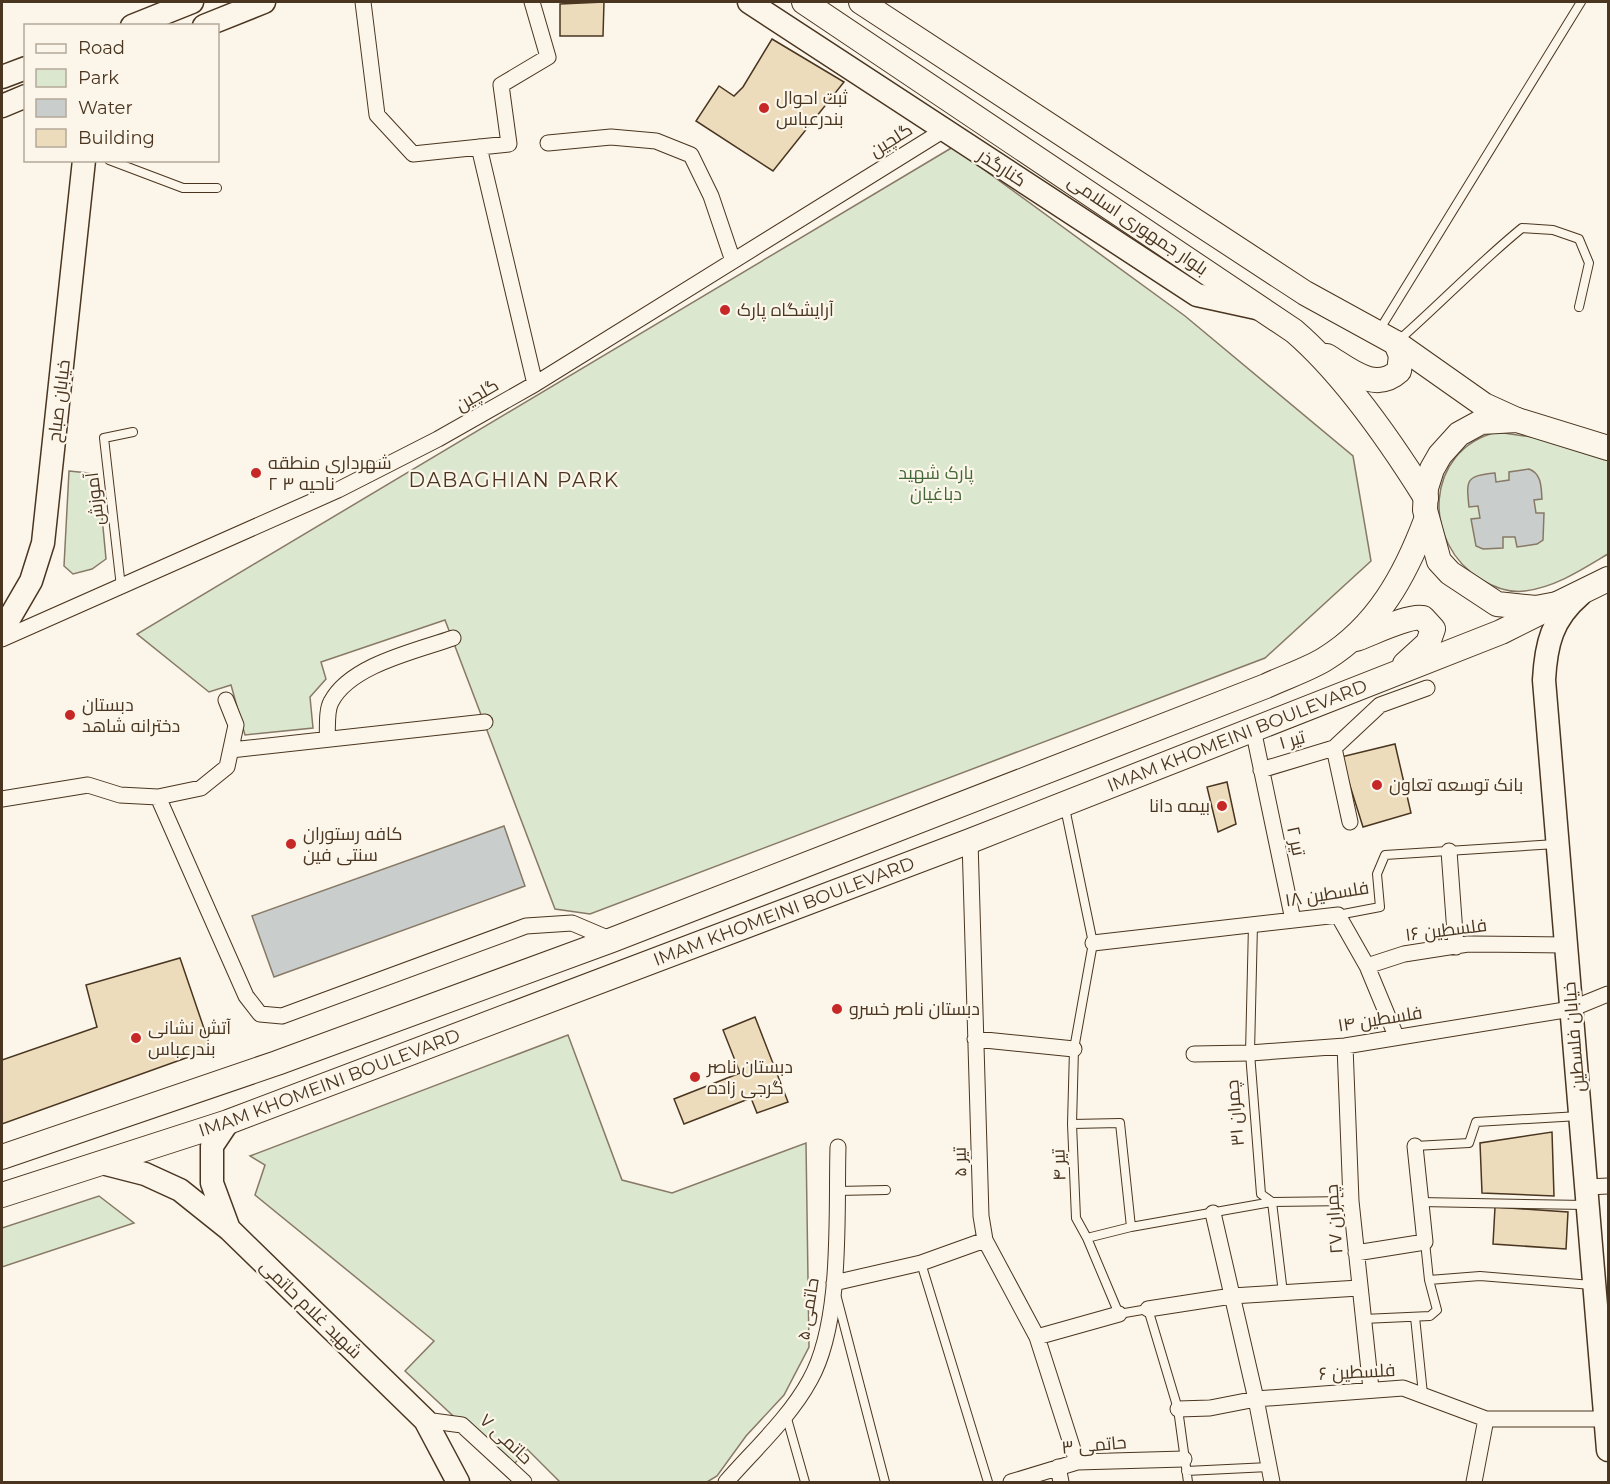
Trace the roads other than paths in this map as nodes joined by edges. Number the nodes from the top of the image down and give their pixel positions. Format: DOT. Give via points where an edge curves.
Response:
graph roads {
  1 [pos="264,2"];
  2 [pos="363,2"];
  3 [pos="532,2"];
  4 [pos="749,2"];
  5 [pos="804,2"];
  6 [pos="861,2"];
  7 [pos="1581,2"];
  8 [pos="182,3"];
  9 [pos="136,24"];
  10 [pos="209,24"];
  11 [pos="24,69"];
  12 [pos="2,77"];
  13 [pos="24,97"];
  14 [pos="2,106"];
  15 [pos="944,130"];
  16 [pos="548,143"];
  17 [pos="479,147"];
  18 [pos="84,162"];
  19 [pos="114,162"];
  20 [pos="217,188"];
  21 [pos="733,261"];
  22 [pos="1579,307"];
  23 [pos="1266,310"];
  24 [pos="1387,338"];
  25 [pos="1315,349"];
  26 [pos="535,384"];
  27 [pos="1517,420"];
  28 [pos="133,432"];
  29 [pos="1605,446"];
  30 [pos="1426,509"];
  31 [pos="1608,579"];
  32 [pos="121,587"];
  33 [pos="1555,615"];
  34 [pos="2,631"];
  35 [pos="453,638"];
  36 [pos="2,639"];
  37 [pos="1350,641"];
  38 [pos="1397,672"];
  39 [pos="1428,688"];
  40 [pos="226,700"];
  41 [pos="485,722"];
  42 [pos="1253,729"];
  43 [pos="327,739"];
  44 [pos="1334,748"];
  45 [pos="231,750"];
  46 [pos="1261,770"];
  47 [pos="158,797"];
  48 [pos="2,799"];
  49 [pos="1064,804"];
  50 [pos="1350,822"];
  51 [pos="969,841"];
  52 [pos="1558,844"];
  53 [pos="1449,851"];
  54 [pos="1338,915"];
  55 [pos="1293,920"];
  56 [pos="1253,924"];
  57 [pos="612,940"];
  58 [pos="1093,943"];
  59 [pos="1566,945"];
  60 [pos="1456,947"];
  61 [pos="1367,966"];
  62 [pos="1608,994"];
  63 [pos="1571,1009"];
  64 [pos="1396,1036"];
  65 [pos="975,1039"];
  66 [pos="1345,1046"];
  67 [pos="1074,1049"];
  68 [pos="1250,1053"];
  69 [pos="1194,1054"];
  70 [pos="1581,1116"];
  71 [pos="228,1122"];
  72 [pos="1072,1124"];
  73 [pos="838,1146"];
  74 [pos="1415,1146"];
  75 [pos="2,1157"];
  76 [pos="102,1163"];
  77 [pos="886,1190"];
  78 [pos="837,1191"];
  79 [pos="1594,1192"];
  80 [pos="2,1195"];
  81 [pos="1351,1201"];
  82 [pos="1272,1202"];
  83 [pos="1420,1202"];
  84 [pos="1213,1213"];
  85 [pos="1131,1227"];
  86 [pos="230,1230"];
  87 [pos="1088,1238"];
  88 [pos="986,1240"];
  89 [pos="1425,1242"];
  90 [pos="1356,1253"];
  91 [pos="921,1263"];
  92 [pos="1429,1280"];
  93 [pos="834,1283"];
  94 [pos="1595,1286"];
  95 [pos="1359,1288"];
  96 [pos="1283,1293"];
  97 [pos="1232,1296"];
  98 [pos="1148,1309"];
  99 [pos="1119,1314"];
  100 [pos="1415,1317"];
  101 [pos="1363,1319"];
  102 [pos="1037,1337"];
  103 [pos="1371,1389"];
  104 [pos="1423,1394"];
  105 [pos="1606,1394"];
  106 [pos="1256,1399"];
  107 [pos="1178,1410"];
  108 [pos="785,1413"];
  109 [pos="1486,1419"];
  110 [pos="1606,1419"];
  111 [pos="425,1420"];
  112 [pos="1608,1450"];
  113 [pos="1077,1462"];
  114 [pos="1185,1465"];
  115 [pos="1058,1467"];
  116 [pos="1269,1467"];
  117 [pos="458,1482"];
  118 [pos="524,1482"];
  119 [pos="726,1482"];
  120 [pos="806,1482"];
  121 [pos="885,1482"];
  122 [pos="988,1482"];
  123 [pos="1011,1482"];
  124 [pos="1060,1482"];
  125 [pos="1188,1482"];
  126 [pos="1272,1482"];
  127 [pos="1474,1482"];
  1 -- 10 [label="street"];
  2 -- 17 [label="street" via="377,115 413,154"];
  3 -- 17 [label="street" via="548,57 501,85 509,144"];
  4 -- 15 [label="street, کنارگذر"];
  5 -- 23 [label="main road, بلوار جمهوری اسلامی"];
  6 -- 24 [label="main road, بلوار جمهوری اسلامی" via="1305,292"];
  7 -- 24 [label="lane"];
  8 -- 9 [label="street"];
  11 -- 12 [label="street"];
  13 -- 14 [label="street"];
  15 -- 21 [label="street, گلچین"];
  15 -- 23 [label="street, کنارگذر" via="1197,295"];
  16 -- 21 [label="street" via="611,137 656,141 691,155 711,196"];
  17 -- 26 [label="street"];
  18 -- 34 [label="street, خیابان صباح" via="43,543 31,581"];
  19 -- 20 [label="lane" via="183,188"];
  21 -- 26 [label="street, گلچین"];
  22 -- 24 [label="lane" via="1589,263 1579,239 1553,230 1522,228 1484,259 1451,294"];
  23 -- 25 [label="main road, بلوار جمهوری اسلامی"];
  24 -- 25 [label="main road" via="1401,356 1399,370 1391,378 1376,382"];
  24 -- 27 [label="main road, بلوار جمهوری اسلامی" via="1484,405"];
  25 -- 30 [label="main road, بلوار جمهوری اسلامی" via="1400,455"];
  26 -- 32 [label="street, گلچین" via="338,490"];
  27 -- 29 [label="main road"];
  27 -- 30 [label="main road, IMAM KHOMEINI BOULEVARD" via="1481,422 1459,434 1432,469"];
  28 -- 32 [label="lane, آموزش" via="104,438"];
  30 -- 33 [label="main road, بلوار جمهوری اسلامی" via="1439,561 1450,573 1497,604 1536,608"];
  30 -- 37 [label="main road, IMAM KHOMEINI BOULEVARD" via="1416,547 1390,597"];
  31 -- 33 [label="main road, IMAM KHOMEINI BOULEVARD" via="1584,591"];
  32 -- 36 [label="street, گلچین"];
  33 -- 38 [label="main road, IMAM KHOMEINI BOULEVARD"];
  33 -- 52 [label="street, خیابان فلسطین" via="1544,680"];
  35 -- 43 [label="street" via="388,660 351,678 330,703"];
  37 -- 38 [label="main road" via="1388,629 1407,618 1423,618 1433,629 1431,639"];
  37 -- 57 [label="main road, IMAM KHOMEINI BOULEVARD" via="1324,660 1266,686"];
  38 -- 42 [label="main road, IMAM KHOMEINI BOULEVARD"];
  39 -- 44 [label="street, تیر ۱" via="1380,705"];
  40 -- 45 [label="street" via="236,724"];
  41 -- 43 [label="street"];
  42 -- 46 [label="street, تیر ۲"];
  42 -- 49 [label="main road, IMAM KHOMEINI BOULEVARD"];
  43 -- 45 [label="street"];
  44 -- 46 [label="street, تیر ۱"];
  44 -- 50 [label="street, تیر ۱"];
  45 -- 47 [label="street" via="227,767 201,788"];
  46 -- 55 [label="street, تیر ۲"];
  47 -- 48 [label="street" via="120,795 88,785"];
  47 -- 57 [label="street" via="246,996 260,1014 282,1016 526,926 572,923"];
  49 -- 51 [label="main road, IMAM KHOMEINI BOULEVARD"];
  49 -- 58 [label="lane, تیر ۴"];
  51 -- 65 [label="street, تیر ۵"];
  51 -- 71 [label="main road, IMAM KHOMEINI BOULEVARD"];
  52 -- 53 [label="lane, فلسطین ۱۸"];
  52 -- 59 [label="street, خیابان فلسطین"];
  53 -- 54 [label="lane, فلسطین ۱۸" via="1385,855 1377,874 1380,908"];
  53 -- 60 [label="street"];
  54 -- 55 [label="street, فلسطین ۱۸"];
  54 -- 61 [label="street"];
  55 -- 56 [label="street, فلسطین ۱۸"];
  56 -- 58 [label="street, فلسطین ۱۸"];
  56 -- 68 [label="lane, چمران ۳۱"];
  57 -- 75 [label="main road, IMAM KHOMEINI BOULEVARD" via="277,1063"];
  58 -- 67 [label="lane, تیر ۴"];
  59 -- 60 [label="street, فلسطین ۱۶"];
  59 -- 63 [label="street, خیابان فلسطین"];
  60 -- 61 [label="street, فلسطین ۱۶" via="1404,954"];
  61 -- 64 [label="street"];
  62 -- 63 [label="street, فلسطین ۱۴"];
  63 -- 64 [label="street, فلسطین ۱۴"];
  63 -- 70 [label="street, خیابان فلسطین"];
  64 -- 66 [label="street, فلسطین ۱۴"];
  65 -- 67 [label="street"];
  65 -- 88 [label="street, تیر ۵" via="981,1216"];
  66 -- 68 [label="street, فلسطین ۱۴"];
  66 -- 81 [label="street, چمران ۲۷"];
  67 -- 72 [label="lane, تیر ۴"];
  68 -- 69 [label="street, فلسطین ۱۴"];
  68 -- 82 [label="lane, چمران ۳۱" via="1261,1194"];
  70 -- 74 [label="lane" via="1476,1122 1469,1143"];
  70 -- 79 [label="street, خیابان فلسطین"];
  71 -- 76 [label="main road, IMAM KHOMEINI BOULEVARD"];
  71 -- 86 [label="street, شهید غلام حاتمی" via="212,1146 212,1182"];
  72 -- 85 [label="lane" via="1120,1123"];
  72 -- 87 [label="lane, تیر ۴" via="1076,1218"];
  73 -- 78 [label="street, حاتمی ۵"];
  74 -- 83 [label="street"];
  76 -- 80 [label="main road, IMAM KHOMEINI BOULEVARD"];
  76 -- 86 [label="street" via="145,1174 180,1190"];
  77 -- 78 [label="lane"];
  78 -- 93 [label="street, حاتمی ۵"];
  79 -- 83 [label="lane"];
  79 -- 94 [label="street, خیابان فلسطین"];
  81 -- 82 [label="lane"];
  81 -- 90 [label="street, چمران ۲۷"];
  82 -- 84 [label="lane"];
  82 -- 96 [label="lane, چمران ۳۱"];
  83 -- 89 [label="street"];
  84 -- 85 [label="lane"];
  84 -- 97 [label="street"];
  85 -- 87 [label="lane"];
  86 -- 111 [label="street, شهید غلام حاتمی"];
  87 -- 99 [label="lane, تیر ۴"];
  88 -- 91 [label="street"];
  88 -- 102 [label="street, تیر ۵"];
  89 -- 90 [label="street"];
  89 -- 92 [label="lane"];
  90 -- 95 [label="street, چمران ۲۷"];
  91 -- 93 [label="street"];
  91 -- 122 [label="lane"];
  92 -- 94 [label="lane" via="1480,1276"];
  92 -- 100 [label="lane" via="1437,1310 1430,1316"];
  93 -- 108 [label="street, حاتمی ۵" via="825,1343 810,1380"];
  93 -- 121 [label="lane"];
  94 -- 105 [label="street, خیابان فلسطین"];
  95 -- 96 [label="street"];
  95 -- 101 [label="street, چمران ۲۷"];
  96 -- 97 [label="street"];
  97 -- 98 [label="street"];
  97 -- 106 [label="street"];
  98 -- 99 [label="lane"];
  98 -- 107 [label="lane"];
  99 -- 102 [label="street"];
  100 -- 101 [label="lane"];
  100 -- 104 [label="lane"];
  101 -- 103 [label="street, چمران ۲۷"];
  102 -- 113 [label="street, تیر ۵"];
  103 -- 104 [label="street, فلسطین ۶" via="1403,1388"];
  103 -- 106 [label="street, فلسطین ۶"];
  104 -- 109 [label="street, فلسطین ۶"];
  105 -- 110 [label="street, خیابان فلسطین"];
  106 -- 107 [label="street, فلسطین ۶"];
  106 -- 116 [label="street"];
  107 -- 114 [label="lane"];
  108 -- 119 [label="street, حاتمی ۵"];
  108 -- 120 [label="lane"];
  109 -- 110 [label="street, فلسطین ۶"];
  109 -- 127 [label="street"];
  110 -- 112 [label="street, خیابان فلسطین"];
  111 -- 117 [label="street, شهید غلام حاتمی"];
  111 -- 118 [label="street, حاتمی ۷" via="462,1425"];
  113 -- 114 [label="street, حاتمی ۳"];
  113 -- 115 [label="street, حاتمی ۳"];
  114 -- 116 [label="lane"];
  114 -- 125 [label="lane"];
  115 -- 123 [label="street, حاتمی ۳"];
  115 -- 124 [label="street"];
  116 -- 126 [label="street"];
}
